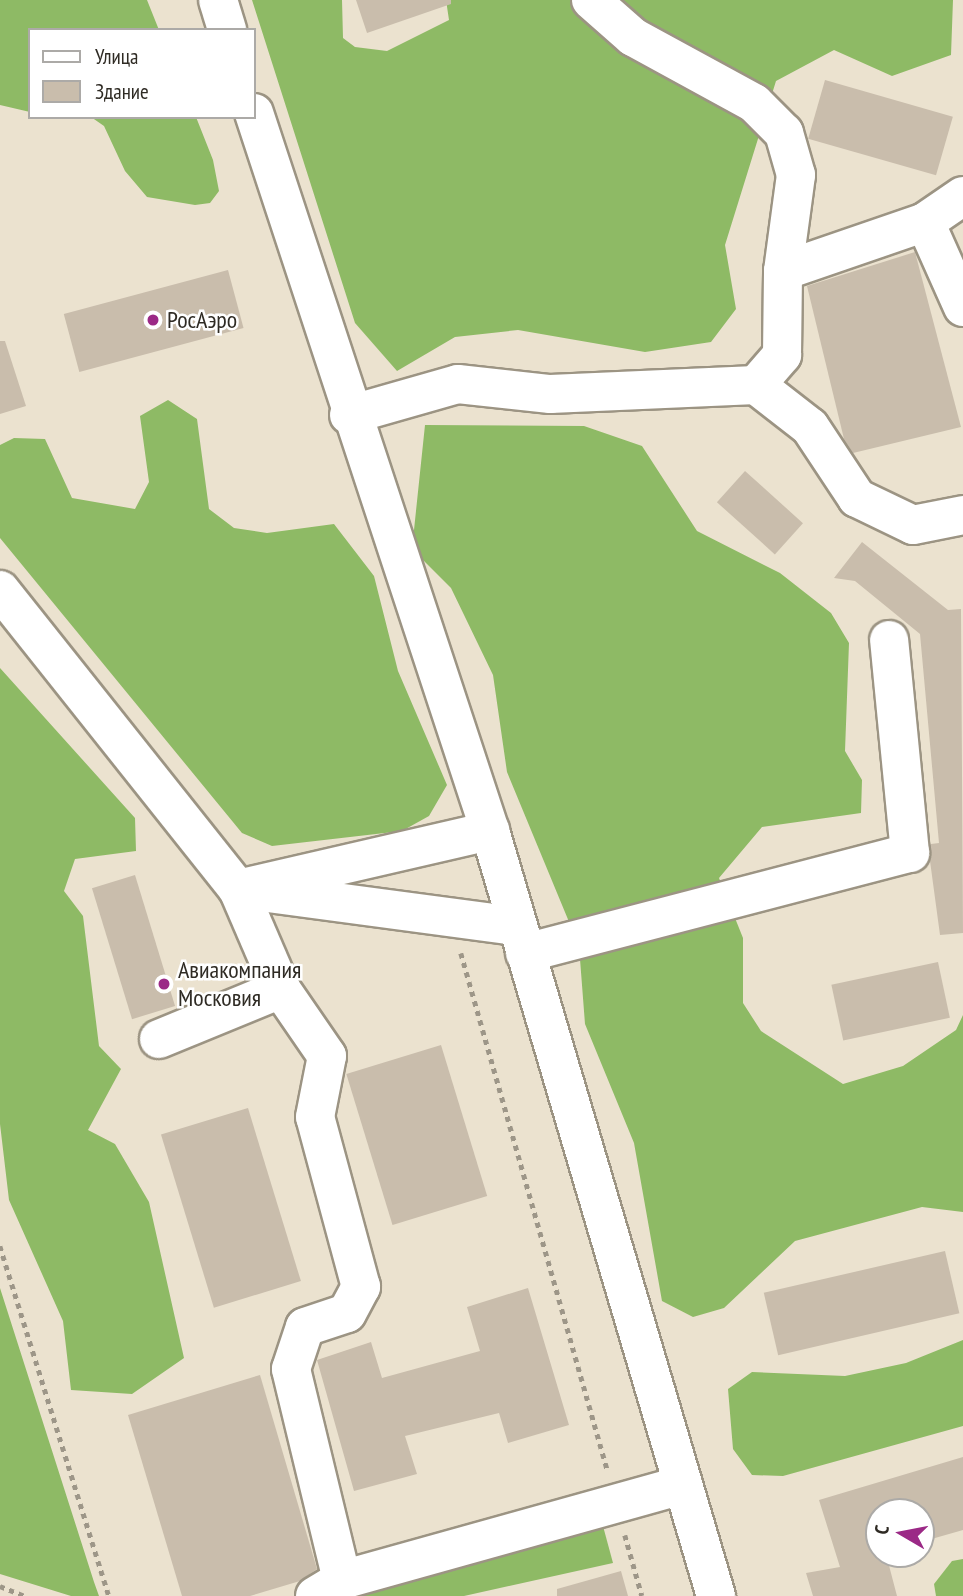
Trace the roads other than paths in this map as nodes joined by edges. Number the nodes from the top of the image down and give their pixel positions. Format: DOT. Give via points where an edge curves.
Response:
graph roads {
  1 [pos="218,0"];
  2 [pos="591,0"];
  3 [pos="226,28"];
  4 [pos="256,119"];
  5 [pos="963,196"];
  6 [pos="925,222"];
  7 [pos="783,271"];
  8 [pos="963,307"];
  9 [pos="756,385"];
  10 [pos="349,415"];
  11 [pos="963,515"];
  12 [pos="0,590"];
  13 [pos="889,640"];
  14 [pos="490,831"];
  15 [pos="238,889"];
  16 [pos="521,940"];
  17 [pos="281,989"];
  18 [pos="159,1039"];
  19 [pos="683,1485"];
  20 [pos="329,1588"];
  21 [pos="716,1596"];
  1 -- 3 [label="lane"];
  2 -- 7 [label="lane" via="633,37 754,103 784,133 796,175"];
  4 -- 10 [label="lane"];
  5 -- 6 [label="lane"];
  6 -- 7 [label="lane"];
  6 -- 8 [label="lane"];
  7 -- 9 [label="lane" via="782,355"];
  9 -- 10 [label="lane" via="550,394 458,384"];
  9 -- 11 [label="lane" via="810,427 858,498 913,525"];
  10 -- 14 [label="lane"];
  12 -- 15 [label="lane"];
  13 -- 16 [label="lane" via="910,853"];
  14 -- 15 [label="lane"];
  14 -- 16 [label="lane"];
  15 -- 16 [label="lane"];
  15 -- 17 [label="lane"];
  16 -- 19 [label="lane"];
  17 -- 18 [label="lane"];
  17 -- 20 [label="lane" via="327,1056 315,1116 361,1287 347,1313 304,1327 290,1369"];
  19 -- 20 [label="lane"];
  19 -- 21 [label="lane"];
}
